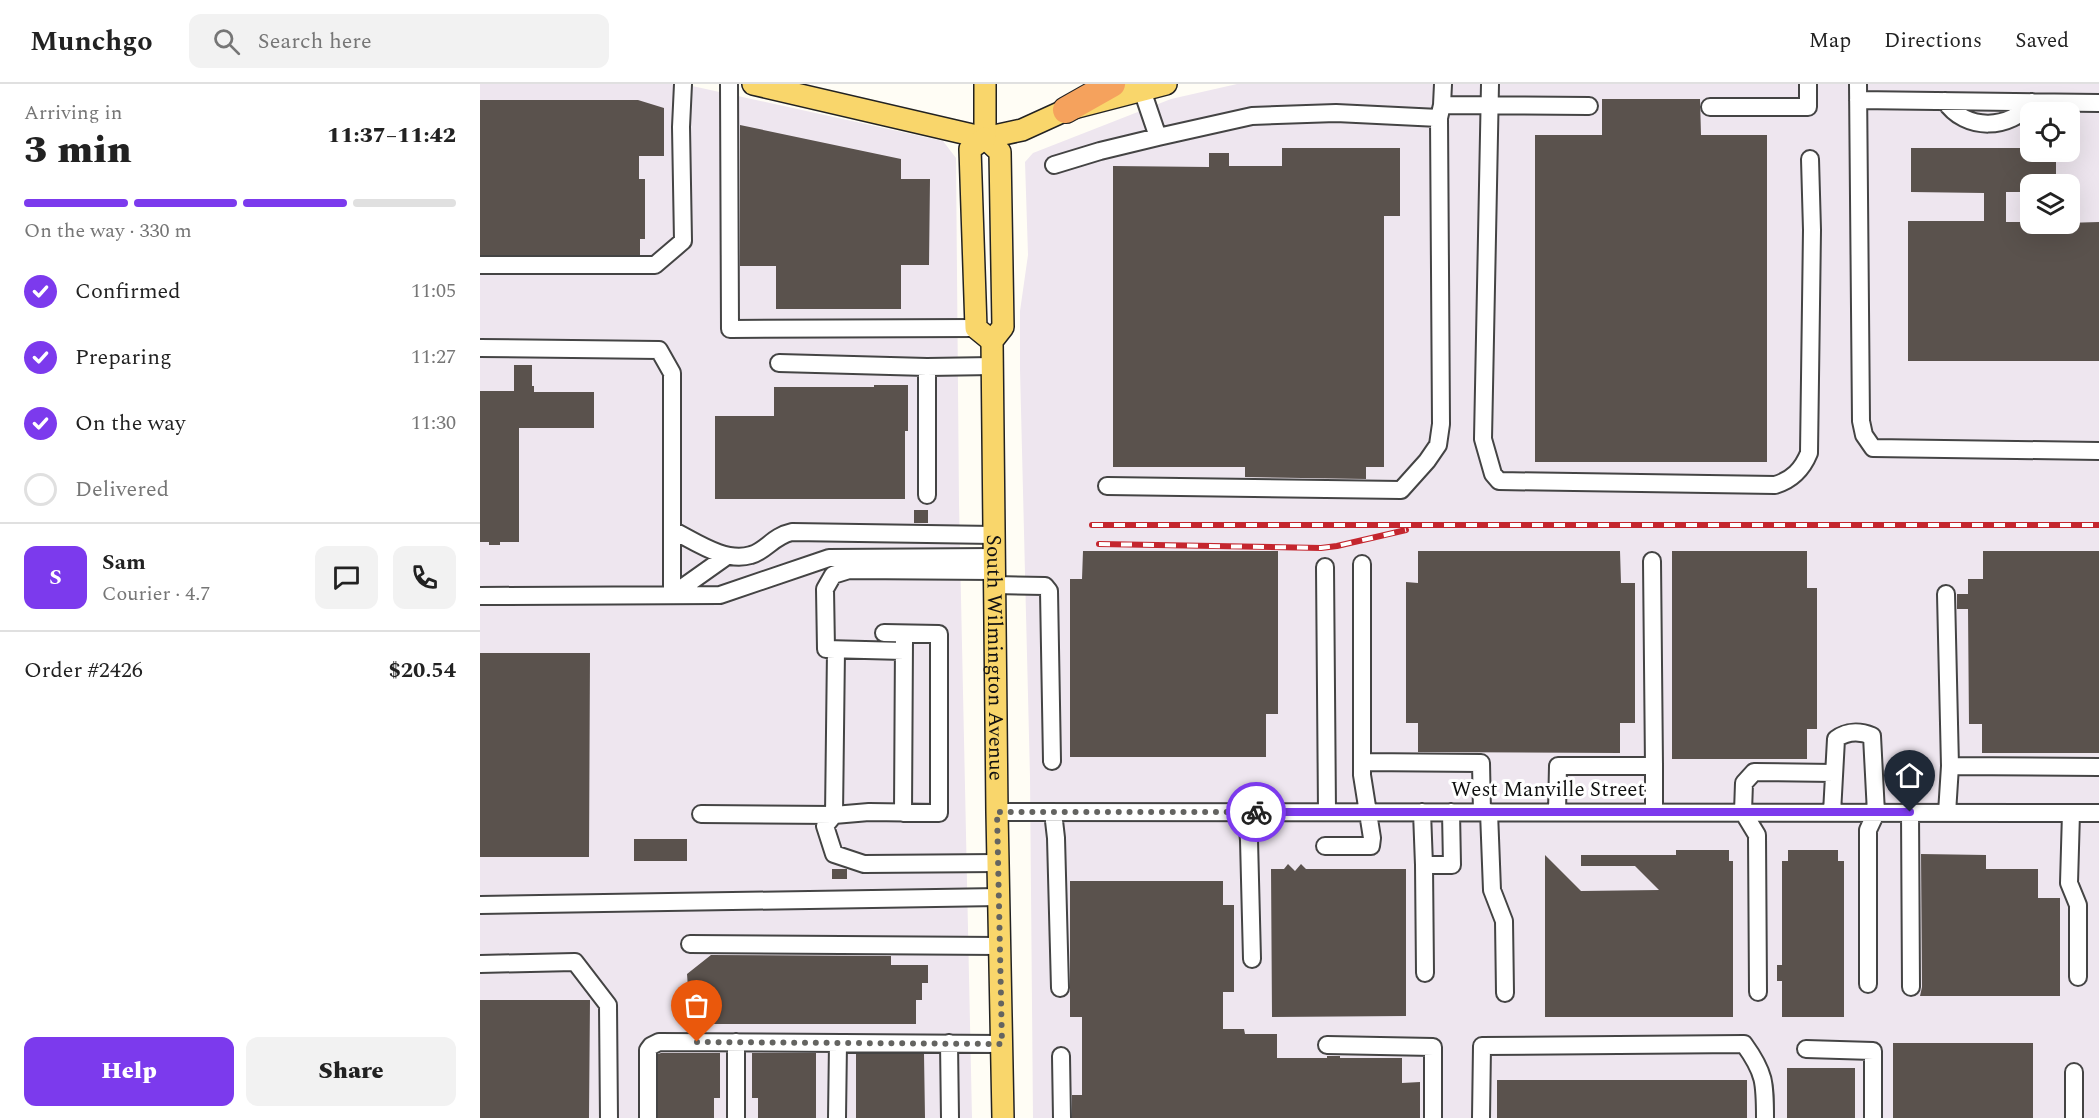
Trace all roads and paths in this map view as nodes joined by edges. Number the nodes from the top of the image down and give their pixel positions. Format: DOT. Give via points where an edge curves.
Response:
graph roads {
  1 [pos="683,84"];
  2 [pos="729,84"];
  3 [pos="753,84"];
  4 [pos="984,84"];
  5 [pos="1112,84"];
  6 [pos="1166,84"];
  7 [pos="1443,84"];
  8 [pos="1490,84"];
  9 [pos="1808,84"];
  10 [pos="1142,90"];
  11 [pos="1858,92"];
  12 [pos="2099,103"];
  13 [pos="1490,105"];
  14 [pos="1589,106"];
  15 [pos="1710,107"];
  16 [pos="1066,110"];
  17 [pos="1441,112"];
  18 [pos="1158,137"];
  19 [pos="985,138"];
  20 [pos="1810,159"];
  21 [pos="1054,165"];
  22 [pos="480,265"];
  23 [pos="984,335"];
  24 [pos="480,348"];
  25 [pos="779,363"];
  26 [pos="993,366"];
  27 [pos="927,367"];
  28 [pos="2099,451"];
  29 [pos="1107,486"];
  30 [pos="927,495"];
  31 [pos="672,530"];
  32 [pos="994,535"];
  33 [pos="727,556"];
  34 [pos="1652,561"];
  35 [pos="1362,564"];
  36 [pos="1325,567"];
  37 [pos="995,571"];
  38 [pos="1946,594"];
  39 [pos="672,595"];
  40 [pos="480,596"];
  41 [pos="884,633"];
  42 [pos="904,634"];
  43 [pos="836,650"];
  44 [pos="904,651"];
  45 [pos="1052,761"];
  46 [pos="1362,762"];
  47 [pos="1654,766"];
  48 [pos="1950,766"];
  49 [pos="2099,767"];
  50 [pos="1834,773"];
  51 [pos="997,812"];
  52 [pos="1053,812"];
  53 [pos="1246,812"];
  54 [pos="1327,812"];
  55 [pos="1367,812"];
  56 [pos="1422,812"];
  57 [pos="1451,812"];
  58 [pos="1486,812"];
  59 [pos="1557,812"];
  60 [pos="1654,812"];
  61 [pos="1743,812"];
  62 [pos="1910,812"];
  63 [pos="903,813"];
  64 [pos="1832,813"];
  65 [pos="1876,813"];
  66 [pos="1947,813"];
  67 [pos="2070,813"];
  68 [pos="2099,813"];
  69 [pos="701,814"];
  70 [pos="834,815"];
  71 [pos="1325,846"];
  72 [pos="998,863"];
  73 [pos="1424,865"];
  74 [pos="999,897"];
  75 [pos="480,905"];
  76 [pos="690,944"];
  77 [pos="1000,946"];
  78 [pos="1251,959"];
  79 [pos="480,964"];
  80 [pos="1425,973"];
  81 [pos="2078,977"];
  82 [pos="1869,984"];
  83 [pos="1911,987"];
  84 [pos="1060,988"];
  85 [pos="1505,993"];
  86 [pos="1758,993"];
  87 [pos="736,1042"];
  88 [pos="838,1043"];
  89 [pos="949,1043"];
  90 [pos="1002,1044"];
  91 [pos="1327,1046"];
  92 [pos="1806,1049"];
  93 [pos="1061,1056"];
  94 [pos="2074,1072"];
  95 [pos="609,1118"];
  96 [pos="648,1118"];
  97 [pos="736,1118"];
  98 [pos="837,1118"];
  99 [pos="950,1118"];
  100 [pos="1003,1118"];
  101 [pos="1062,1118"];
  102 [pos="1433,1118"];
  103 [pos="1481,1118"];
  104 [pos="1766,1118"];
  105 [pos="1873,1118"];
  106 [pos="2074,1118"];
  1 -- 22 [label="street" via="683,241 672,251 655,265"];
  2 -- 23 [label="street" via="730,329"];
  3 -- 19 [label="main road"];
  4 -- 19 [label="main road"];
  5 -- 16 [label="highway"];
  6 -- 10 [label="main road"];
  7 -- 17 [label="street"];
  8 -- 13 [label="street"];
  9 -- 15 [label="street" via="1808,107"];
  10 -- 16 [label="main road"];
  10 -- 18 [label="street"];
  11 -- 12 [label="street" via="1946,101"];
  11 -- 28 [label="street" via="1864,435 1874,448"];
  13 -- 14 [label="street"];
  13 -- 17 [label="street"];
  13 -- 20 [label="street" via="1483,439 1493,474 1499,481 1775,485 1794,476 1809,453"];
  16 -- 19 [label="main road" via="1022,129"];
  17 -- 18 [label="street" via="1252,116"];
  17 -- 29 [label="street" via="1441,424 1438,445 1411,479 1401,490"];
  18 -- 21 [label="street"];
  19 -- 23 [label="main road, South Wilmington Avenue" via="970,149"];
  19 -- 23 [label="main road, South Wilmington Avenue" via="1000,152 1002,327"];
  23 -- 26 [label="main road, South Wilmington Avenue"];
  24 -- 31 [label="street" via="659,350 672,373"];
  25 -- 27 [label="street"];
  26 -- 27 [label="street"];
  26 -- 32 [label="main road, South Wilmington Avenue"];
  27 -- 30 [label="street"];
  31 -- 33 [label="street"];
  31 -- 39 [label="street"];
  32 -- 33 [label="street" via="792,532 752,555"];
  32 -- 37 [label="main road, South Wilmington Avenue"];
  33 -- 39 [label="street"];
  34 -- 47 [label="street"];
  35 -- 46 [label="street"];
  36 -- 54 [label="street"];
  37 -- 39 [label="street" via="829,558 720,595"];
  37 -- 43 [label="street" via="849,570 833,575 825,589 826,650"];
  37 -- 45 [label="street" via="1045,586 1049,591"];
  37 -- 51 [label="main road, South Wilmington Avenue"];
  38 -- 48 [label="street"];
  39 -- 40 [label="street"];
  41 -- 42 [label="street"];
  42 -- 44 [label="street"];
  42 -- 63 [label="street" via="939,634 939,813"];
  43 -- 44 [label="street"];
  43 -- 70 [label="street"];
  44 -- 63 [label="street"];
  46 -- 55 [label="street"];
  46 -- 58 [label="street" via="1481,763"];
  47 -- 59 [label="street" via="1558,766"];
  47 -- 60 [label="street"];
  48 -- 49 [label="street"];
  48 -- 66 [label="street"];
  50 -- 61 [label="street" via="1754,772 1744,783"];
  50 -- 64 [label="street"];
  50 -- 65 [label="street" via="1839,736 1853,732 1872,736"];
  51 -- 52 [label="street, West Manville Street"];
  51 -- 72 [label="main road, South Wilmington Avenue"];
  52 -- 53 [label="street, West Manville Street"];
  52 -- 84 [label="street"];
  53 -- 54 [label="street, West Manville Street"];
  53 -- 78 [label="street"];
  54 -- 55 [label="street, West Manville Street"];
  55 -- 56 [label="street, West Manville Street"];
  55 -- 71 [label="street" via="1371,846"];
  56 -- 57 [label="street, West Manville Street"];
  56 -- 73 [label="street"];
  57 -- 58 [label="street, West Manville Street"];
  57 -- 73 [label="street" via="1452,865"];
  58 -- 59 [label="street, West Manville Street"];
  58 -- 85 [label="street" via="1492,890 1504,921"];
  59 -- 60 [label="street, West Manville Street"];
  60 -- 61 [label="street, West Manville Street"];
  61 -- 64 [label="street, West Manville Street"];
  61 -- 86 [label="street" via="1757,835"];
  62 -- 65 [label="street, West Manville Street"];
  62 -- 66 [label="street, West Manville Street"];
  62 -- 83 [label="street"];
  63 -- 70 [label="street"];
  64 -- 65 [label="street, West Manville Street"];
  65 -- 82 [label="street" via="1868,830"];
  66 -- 67 [label="street, West Manville Street"];
  67 -- 68 [label="street, West Manville Street"];
  67 -- 81 [label="street" via="2069,883 2078,905"];
  69 -- 70 [label="street"];
  70 -- 72 [label="street" via="825,826 834,855 864,864"];
  72 -- 74 [label="main road, South Wilmington Avenue"];
  73 -- 80 [label="street"];
  74 -- 75 [label="street"];
  74 -- 77 [label="main road, South Wilmington Avenue"];
  76 -- 77 [label="street"];
  77 -- 90 [label="main road, South Wilmington Avenue"];
  79 -- 95 [label="street" via="575,962 608,1005"];
  87 -- 88 [label="street"];
  87 -- 96 [label="street" via="658,1042 651,1046"];
  87 -- 97 [label="street"];
  88 -- 89 [label="street"];
  88 -- 98 [label="street"];
  89 -- 90 [label="street"];
  89 -- 99 [label="street"];
  90 -- 100 [label="main road, South Wilmington Avenue"];
  91 -- 102 [label="street" via="1433,1047"];
  92 -- 105 [label="street" via="1873,1051"];
  93 -- 101 [label="street"];
  94 -- 106 [label="street"];
  103 -- 104 [label="street" via="1482,1047 1686,1044 1744,1044 1756,1060 1765,1084"];
}
